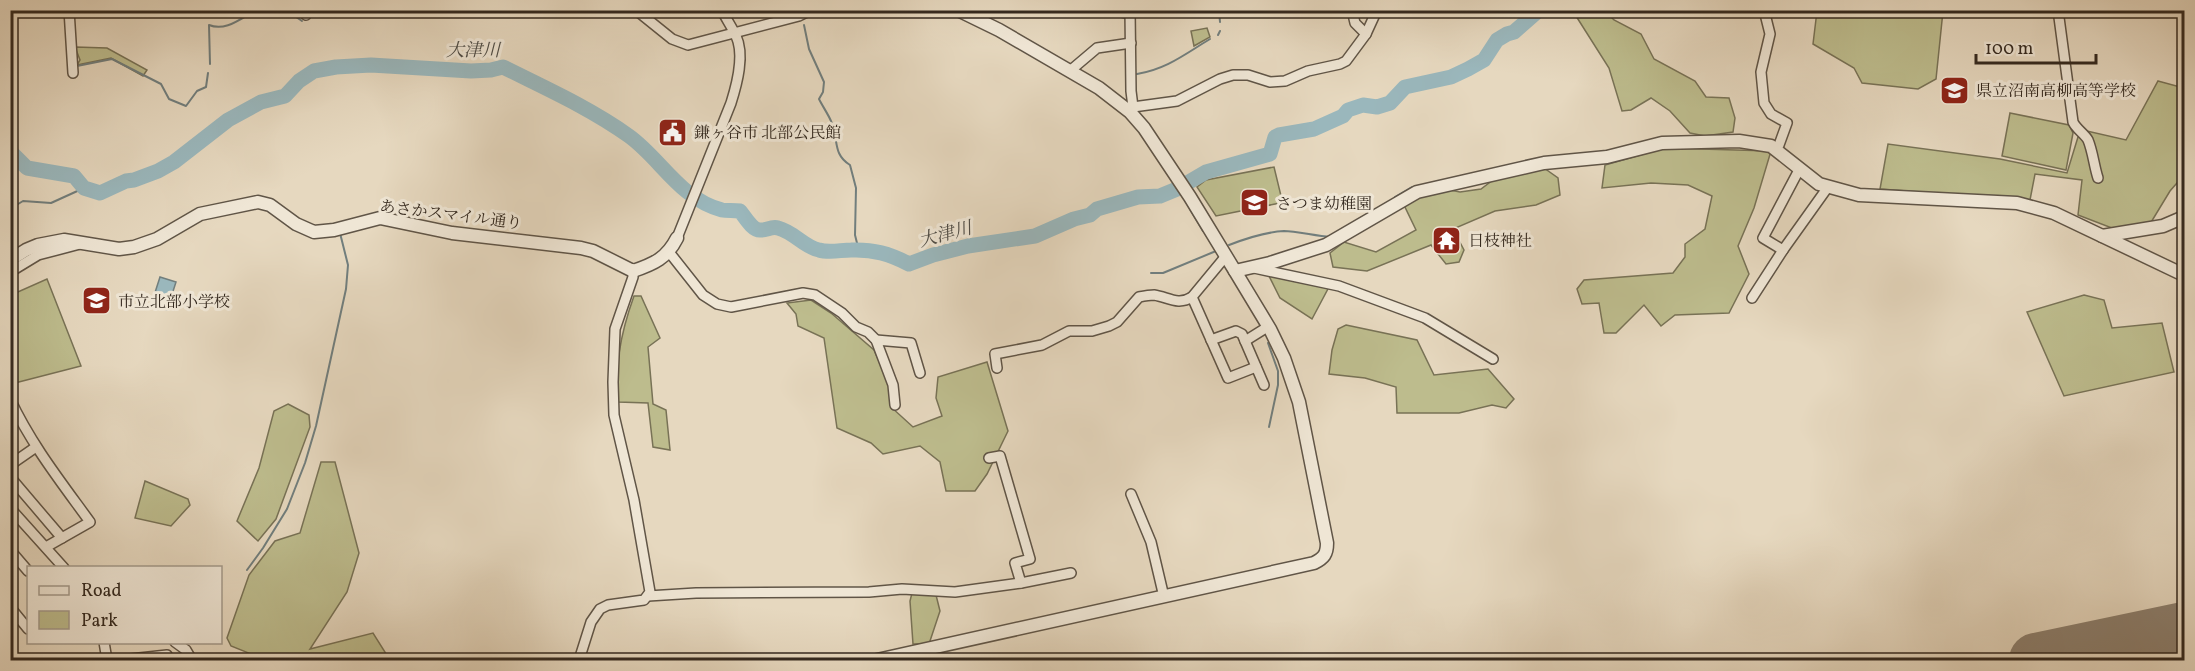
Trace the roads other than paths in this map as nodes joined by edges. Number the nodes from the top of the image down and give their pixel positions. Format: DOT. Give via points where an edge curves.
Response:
graph roads {
  1 [pos="69,10"];
  2 [pos="636,10"];
  3 [pos="722,10"];
  4 [pos="1112,10"];
  5 [pos="1352,10"];
  6 [pos="1377,10"];
  7 [pos="1764,10"];
  8 [pos="2058,10"];
  9 [pos="959,11"];
  10 [pos="1130,12"];
  11 [pos="805,14"];
  12 [pos="734,32"];
  13 [pos="1366,34"];
  14 [pos="1131,43"];
  15 [pos="1071,70"];
  16 [pos="73,73"];
  17 [pos="1131,110"];
  18 [pos="1775,147"];
  19 [pos="1800,168"];
  20 [pos="2098,178"];
  21 [pos="1828,187"];
  22 [pos="2184,217"];
  23 [pos="2102,236"];
  24 [pos="677,238"];
  25 [pos="85,243"];
  26 [pos="1783,250"];
  27 [pos="669,252"];
  28 [pos="1226,256"];
  29 [pos="10,260"];
  30 [pos="1249,267"];
  31 [pos="633,271"];
  32 [pos="1235,271"];
  33 [pos="10,272"];
  34 [pos="2184,275"];
  35 [pos="1192,297"];
  36 [pos="1752,298"];
  37 [pos="1269,326"];
  38 [pos="876,340"];
  39 [pos="1211,340"];
  40 [pos="1245,341"];
  41 [pos="1493,359"];
  42 [pos="1256,367"];
  43 [pos="998,368"];
  44 [pos="920,373"];
  45 [pos="1264,385"];
  46 [pos="11,402"];
  47 [pos="895,405"];
  48 [pos="36,447"];
  49 [pos="989,458"];
  50 [pos="10,465"];
  51 [pos="10,477"];
  52 [pos="1131,494"];
  53 [pos="10,508"];
  54 [pos="62,538"];
  55 [pos="46,547"];
  56 [pos="10,550"];
  57 [pos="63,566"];
  58 [pos="27,570"];
  59 [pos="1071,573"];
  60 [pos="1020,583"];
  61 [pos="648,596"];
  62 [pos="1164,597"];
  63 [pos="10,607"];
  64 [pos="27,613"];
  65 [pos="20,619"];
  66 [pos="27,627"];
  67 [pos="104,644"];
  68 [pos="178,644"];
  69 [pos="168,658"];
  70 [pos="107,660"];
  71 [pos="121,660"];
  72 [pos="192,660"];
  73 [pos="579,660"];
  74 [pos="877,660"];
  1 -- 16 [label="street"];
  2 -- 12 [label="street" via="672,39 688,45"];
  3 -- 12 [label="street"];
  4 -- 10 [label="street"];
  5 -- 13 [label="street" via="1355,23"];
  6 -- 13 [label="street"];
  7 -- 18 [label="street" via="1770,34 1761,72 1764,102 1772,114 1787,123"];
  8 -- 20 [label="street" via="2073,122 2089,142"];
  9 -- 15 [label="street"];
  10 -- 14 [label="street"];
  11 -- 12 [label="street"];
  12 -- 24 [label="street" via="740,59 737,84"];
  13 -- 17 [label="street" via="1340,64 1285,81 1233,75 1177,100"];
  14 -- 15 [label="street" via="1097,48"];
  14 -- 17 [label="street"];
  15 -- 17 [label="street"];
  17 -- 28 [label="street"];
  18 -- 19 [label="street"];
  18 -- 30 [label="street" via="1739,141 1662,143 1607,157 1544,163 1445,185 1417,192 1326,244"];
  19 -- 21 [label="street"];
  19 -- 26 [label="street" via="1763,238"];
  21 -- 23 [label="street" via="1860,195 2017,202 2054,213"];
  21 -- 26 [label="street"];
  22 -- 23 [label="street" via="2163,226"];
  23 -- 34 [label="street"];
  24 -- 27 [label="street"];
  25 -- 29 [label="street, あさかスマイル通り" via="64,240 38,245"];
  25 -- 31 [label="street, あさかスマイル通り" via="119,249 134,247 157,239 200,214 264,202 314,232 380,218 452,233 581,248"];
  25 -- 33 [label="street" via="38,255"];
  26 -- 36 [label="street"];
  27 -- 31 [label="street"];
  27 -- 38 [label="street" via="703,295 717,304 731,307 803,293 815,295"];
  28 -- 32 [label="street"];
  28 -- 35 [label="street"];
  30 -- 32 [label="street"];
  30 -- 41 [label="street" via="1339,286 1425,318"];
  31 -- 61 [label="street" via="615,329 613,401 634,500"];
  32 -- 37 [label="street"];
  35 -- 39 [label="street"];
  35 -- 43 [label="street" via="1177,302 1151,295 1139,297 1109,326 1070,331 1042,345 996,354"];
  37 -- 40 [label="street"];
  37 -- 62 [label="street" via="1299,402 1327,553 1314,563"];
  38 -- 44 [label="street" via="912,343"];
  38 -- 47 [label="street" via="893,385"];
  39 -- 40 [label="street" via="1236,331"];
  39 -- 42 [label="street" via="1228,378"];
  40 -- 42 [label="street"];
  42 -- 45 [label="street"];
  46 -- 48 [label="street"];
  48 -- 50 [label="street"];
  48 -- 54 [label="street" via="90,522"];
  49 -- 60 [label="street" via="1000,456 1030,559 1016,562"];
  51 -- 54 [label="street"];
  52 -- 62 [label="street" via="1151,542"];
  53 -- 55 [label="street"];
  54 -- 55 [label="street"];
  55 -- 57 [label="street"];
  56 -- 58 [label="street"];
  59 -- 60 [label="street"];
  60 -- 61 [label="street" via="955,592 902,589"];
  61 -- 73 [label="street" via="600,609 591,622"];
  62 -- 74 [label="street"];
  63 -- 65 [label="street"];
  64 -- 65 [label="street"];
  65 -- 66 [label="street"];
  67 -- 70 [label="street"];
  68 -- 72 [label="street"];
  69 -- 71 [label="street"];
}
